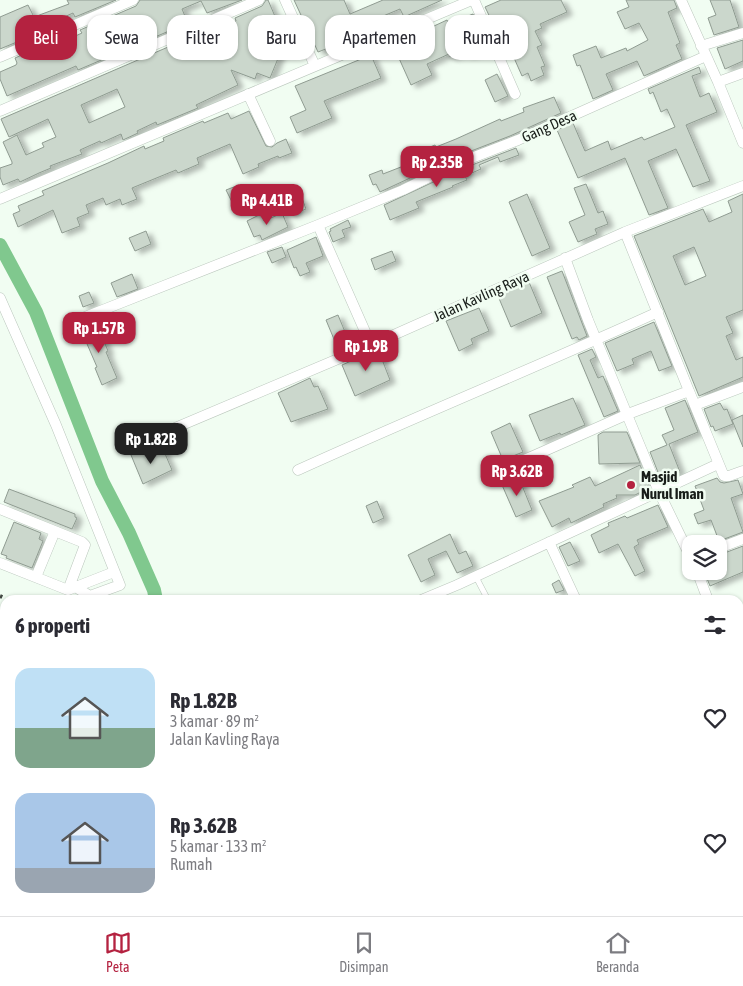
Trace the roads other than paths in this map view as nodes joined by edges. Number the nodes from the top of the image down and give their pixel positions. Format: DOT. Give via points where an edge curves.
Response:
graph roads {
  1 [pos="133,0"];
  2 [pos="259,0"];
  3 [pos="285,0"];
  4 [pos="473,0"];
  5 [pos="681,0"];
  6 [pos="743,33"];
  7 [pos="701,46"];
  8 [pos="706,56"];
  9 [pos="0,57"];
  10 [pos="315,66"];
  11 [pos="743,73"];
  12 [pos="718,82"];
  13 [pos="248,94"];
  14 [pos="515,94"];
  15 [pos="0,112"];
  16 [pos="270,141"];
  17 [pos="743,143"];
  18 [pos="743,186"];
  19 [pos="0,199"];
  20 [pos="318,225"];
  21 [pos="625,232"];
  22 [pos="566,258"];
  23 [pos="0,298"];
  24 [pos="658,312"];
  25 [pos="85,317"];
  26 [pos="596,340"];
  27 [pos="370,345"];
  28 [pos="743,387"];
  29 [pos="689,391"];
  30 [pos="695,405"];
  31 [pos="628,414"];
  32 [pos="138,444"];
  33 [pos="718,464"];
  34 [pos="298,470"];
  35 [pos="743,471"];
  36 [pos="497,472"];
  37 [pos="658,492"];
  38 [pos="0,509"];
  39 [pos="55,531"];
  40 [pos="743,539"];
  41 [pos="682,540"];
  42 [pos="549,542"];
  43 [pos="727,545"];
  44 [pos="0,563"];
  45 [pos="114,572"];
  46 [pos="476,576"];
  47 [pos="36,577"];
  48 [pos="700,580"];
  49 [pos="73,589"];
  50 [pos="88,595"];
  51 [pos="93,595"];
  52 [pos="432,595"];
  53 [pos="486,595"];
  54 [pos="574,595"];
  55 [pos="706,595"];
  1 -- 9 [label="street"];
  2 -- 15 [label="street"];
  3 -- 10 [label="street"];
  4 -- 10 [label="street"];
  4 -- 14 [label="street"];
  5 -- 7 [label="street"];
  6 -- 7 [label="street"];
  7 -- 8 [label="street"];
  8 -- 12 [label="street"];
  8 -- 20 [label="street, Gang Desa"];
  10 -- 13 [label="street"];
  11 -- 12 [label="street"];
  12 -- 17 [label="street"];
  13 -- 16 [label="street"];
  13 -- 19 [label="street"];
  18 -- 21 [label="street, Jalan Kavling Raya"];
  20 -- 25 [label="street, Gang Desa"];
  20 -- 27 [label="street"];
  21 -- 22 [label="street, Jalan Kavling Raya"];
  21 -- 24 [label="street"];
  22 -- 26 [label="street"];
  22 -- 27 [label="street, Jalan Kavling Raya"];
  23 -- 45 [label="street" via="56,425"];
  24 -- 26 [label="street"];
  24 -- 29 [label="street"];
  26 -- 31 [label="street"];
  26 -- 34 [label="street"];
  27 -- 32 [label="street, Jalan Kavling Raya"];
  28 -- 30 [label="street"];
  29 -- 30 [label="street"];
  29 -- 31 [label="street"];
  30 -- 33 [label="street"];
  31 -- 36 [label="street"];
  31 -- 37 [label="street"];
  33 -- 35 [label="street" via="726,477"];
  33 -- 37 [label="street"];
  37 -- 41 [label="street"];
  37 -- 42 [label="street"];
  38 -- 39 [label="street"];
  39 -- 47 [label="street"];
  39 -- 49 [label="street" via="85,545"];
  40 -- 43 [label="street"];
  42 -- 46 [label="street"];
  42 -- 54 [label="street"];
  44 -- 47 [label="street"];
  45 -- 49 [label="street"];
  45 -- 51 [label="street" via="120,585"];
  46 -- 52 [label="street"];
  46 -- 53 [label="lane"];
  47 -- 49 [label="street"];
  48 -- 55 [label="street"];
  49 -- 50 [label="street"];
}
